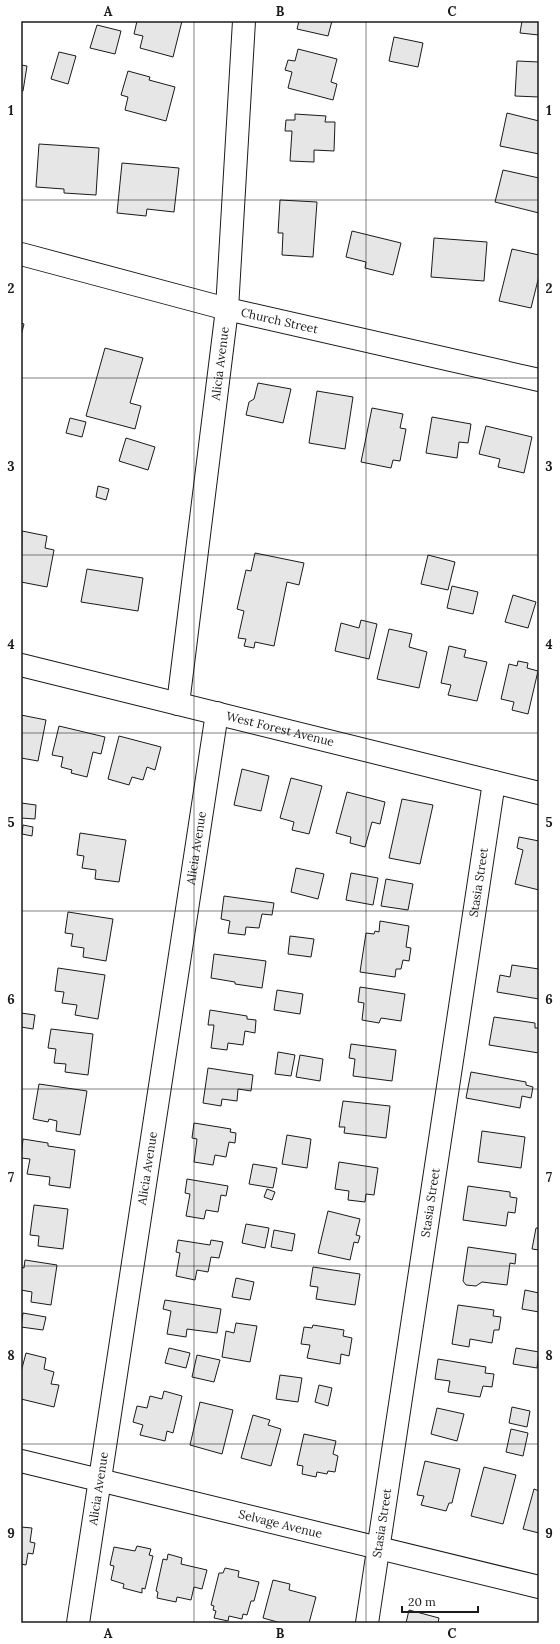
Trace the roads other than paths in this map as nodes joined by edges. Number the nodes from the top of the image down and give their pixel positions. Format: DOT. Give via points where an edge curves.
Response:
graph roads {
  1 [pos="244,21"];
  2 [pos="21,254"];
  3 [pos="227,309"];
  4 [pos="539,380"];
  5 [pos="21,665"];
  6 [pos="178,704"];
  7 [pos="217,713"];
  8 [pos="494,782"];
  9 [pos="539,793"];
  10 [pos="21,1461"];
  11 [pos="100,1480"];
  12 [pos="379,1548"];
  13 [pos="539,1587"];
  14 [pos="78,1623"];
  15 [pos="368,1623"];
  1 -- 3 [label="street, Alicia Avenue"];
  2 -- 3 [label="street, Church Street"];
  3 -- 4 [label="street, Church Street"];
  3 -- 6 [label="street, Alicia Avenue"];
  5 -- 6 [label="street, West Forest Avenue"];
  6 -- 7 [label="street, West Forest Avenue"];
  7 -- 8 [label="street, West Forest Avenue"];
  7 -- 11 [label="street, Alicia Avenue"];
  8 -- 9 [label="street, West Forest Avenue"];
  8 -- 12 [label="street, Stasia Street"];
  10 -- 11 [label="street, Selvage Avenue"];
  11 -- 12 [label="street, Selvage Avenue"];
  11 -- 14 [label="street, Alicia Avenue"];
  12 -- 13 [label="street, Selvage Avenue"];
  12 -- 15 [label="street, Stasia Street"];
}
